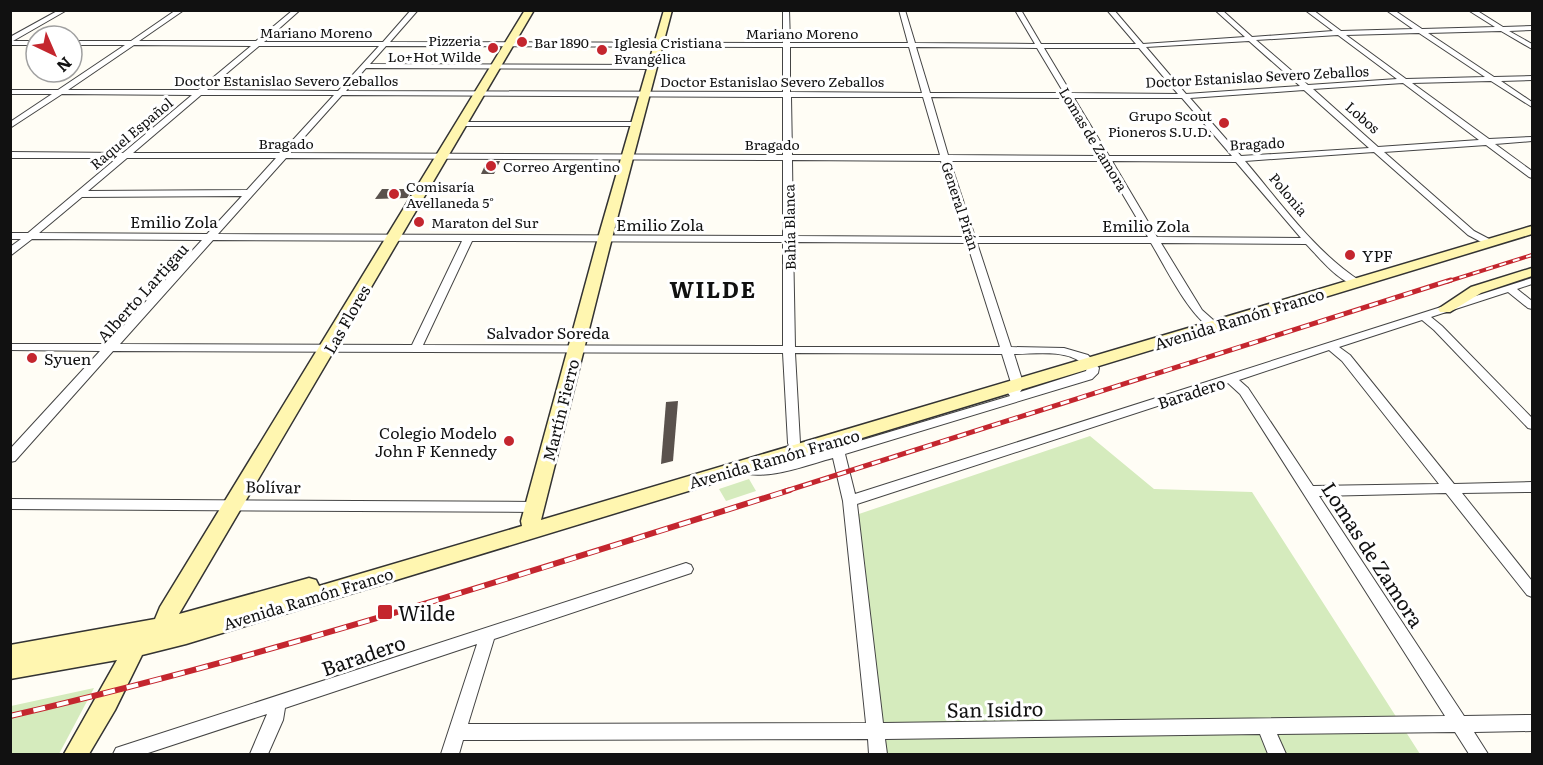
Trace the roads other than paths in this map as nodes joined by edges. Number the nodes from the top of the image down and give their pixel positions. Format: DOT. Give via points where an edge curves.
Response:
graph roads {
  1 [pos="64,10"];
  2 [pos="181,10"];
  3 [pos="297,10"];
  4 [pos="415,10"];
  5 [pos="530,10"];
  6 [pos="668,10"];
  7 [pos="786,10"];
  8 [pos="902,10"];
  9 [pos="1018,10"];
  10 [pos="1110,10"];
  11 [pos="1218,10"];
  12 [pos="1308,10"];
  13 [pos="1389,10"];
  14 [pos="1471,10"];
  15 [pos="1533,28"];
  16 [pos="1502,29"];
  17 [pos="1419,30"];
  18 [pos="1338,33"];
  19 [pos="1250,38"];
  20 [pos="10,42"];
  21 [pos="84,43"];
  22 [pos="132,43"];
  23 [pos="257,44"];
  24 [pos="385,44"];
  25 [pos="510,45"];
  26 [pos="660,45"];
  27 [pos="786,45"];
  28 [pos="912,45"];
  29 [pos="1141,45"];
  30 [pos="1038,46"];
  31 [pos="1533,47"];
  32 [pos="364,66"];
  33 [pos="497,66"];
  34 [pos="652,67"];
  35 [pos="1533,78"];
  36 [pos="1493,79"];
  37 [pos="1404,81"];
  38 [pos="1306,88"];
  39 [pos="10,92"];
  40 [pos="60,92"];
  41 [pos="199,93"];
  42 [pos="340,94"];
  43 [pos="480,94"];
  44 [pos="644,95"];
  45 [pos="786,95"];
  46 [pos="927,95"];
  47 [pos="1068,96"];
  48 [pos="1185,96"];
  49 [pos="1533,105"];
  50 [pos="463,124"];
  51 [pos="637,124"];
  52 [pos="10,126"];
  53 [pos="1533,139"];
  54 [pos="1487,141"];
  55 [pos="1376,149"];
  56 [pos="10,155"];
  57 [pos="125,155"];
  58 [pos="283,156"];
  59 [pos="443,156"];
  60 [pos="628,157"];
  61 [pos="788,158"];
  62 [pos="1106,158"];
  63 [pos="945,159"];
  64 [pos="1240,159"];
  65 [pos="1533,175"];
  66 [pos="250,193"];
  67 [pos="80,194"];
  68 [pos="1533,223"];
  69 [pos="1533,230"];
  70 [pos="30,236"];
  71 [pos="211,236"];
  72 [pos="10,237"];
  73 [pos="393,238"];
  74 [pos="468,238"];
  75 [pos="605,238"];
  76 [pos="789,239"];
  77 [pos="972,239"];
  78 [pos="1154,240"];
  79 [pos="1309,241"];
  80 [pos="1485,241"];
  81 [pos="10,253"];
  82 [pos="1533,272"];
  83 [pos="1352,281"];
  84 [pos="1533,281"];
  85 [pos="1510,288"];
  86 [pos="1533,306"];
  87 [pos="1445,309"];
  88 [pos="1423,316"];
  89 [pos="1210,323"];
  90 [pos="1332,346"];
  91 [pos="10,347"];
  92 [pos="330,347"];
  93 [pos="112,348"];
  94 [pos="416,348"];
  95 [pos="575,348"];
  96 [pos="789,349"];
  97 [pos="1006,352"];
  98 [pos="1087,360"];
  99 [pos="1231,379"];
  100 [pos="1013,387"];
  101 [pos="1533,425"];
  102 [pos="794,443"];
  103 [pos="838,452"];
  104 [pos="10,459"];
  105 [pos="736,469"];
  106 [pos="1533,487"];
  107 [pos="1449,488"];
  108 [pos="1307,491"];
  109 [pos="850,501"];
  110 [pos="10,504"];
  111 [pos="232,504"];
  112 [pos="533,520"];
  113 [pos="686,568"];
  114 [pos="1533,591"];
  115 [pos="163,627"];
  116 [pos="486,634"];
  117 [pos="135,647"];
  118 [pos="10,655"];
  119 [pos="10,669"];
  120 [pos="276,705"];
  121 [pos="1533,723"];
  122 [pos="1460,725"];
  123 [pos="1265,726"];
  124 [pos="874,731"];
  125 [pos="457,732"];
  126 [pos="76,754"];
  127 [pos="122,754"];
  128 [pos="259,754"];
  129 [pos="450,754"];
  130 [pos="878,754"];
  131 [pos="1278,754"];
  132 [pos="1479,754"];
  1 -- 20 [label="street"];
  2 -- 22 [label="street"];
  3 -- 23 [label="street, Raquel Español"];
  4 -- 24 [label="street, Alberto Lartigau"];
  5 -- 25 [label="street, Las Flores"];
  6 -- 26 [label="street, Martín Fierro"];
  7 -- 27 [label="street, Bahía Blanca"];
  8 -- 28 [label="street, General Pirán"];
  9 -- 30 [label="street, Lomas de Zamora"];
  10 -- 29 [label="street, Polonia"];
  11 -- 19 [label="street, Lobos"];
  12 -- 18 [label="street"];
  13 -- 17 [label="street"];
  14 -- 16 [label="street"];
  15 -- 16 [label="street, Mariano Moreno"];
  16 -- 17 [label="street, Mariano Moreno"];
  16 -- 31 [label="street"];
  17 -- 18 [label="street, Mariano Moreno"];
  17 -- 36 [label="street"];
  18 -- 19 [label="street, Mariano Moreno"];
  18 -- 37 [label="street"];
  19 -- 29 [label="street, Mariano Moreno"];
  19 -- 38 [label="street, Lobos"];
  21 -- 22 [label="street, Mariano Moreno"];
  22 -- 23 [label="street, Mariano Moreno"];
  22 -- 40 [label="street"];
  23 -- 24 [label="street, Mariano Moreno"];
  23 -- 41 [label="street, Raquel Español"];
  24 -- 25 [label="street, Mariano Moreno"];
  24 -- 32 [label="street, Alberto Lartigau"];
  25 -- 26 [label="street, Mariano Moreno"];
  25 -- 33 [label="street, Las Flores"];
  26 -- 27 [label="street, Mariano Moreno"];
  26 -- 34 [label="street, Martín Fierro"];
  27 -- 28 [label="street, Mariano Moreno"];
  27 -- 45 [label="street, Bahía Blanca"];
  28 -- 30 [label="street, Mariano Moreno"];
  28 -- 46 [label="street, General Pirán"];
  29 -- 30 [label="street, Mariano Moreno"];
  29 -- 48 [label="street, Polonia"];
  30 -- 47 [label="street, Lomas de Zamora"];
  32 -- 33 [label="street"];
  32 -- 42 [label="street, Alberto Lartigau"];
  33 -- 34 [label="street"];
  33 -- 43 [label="street, Las Flores"];
  34 -- 44 [label="street, Martín Fierro"];
  35 -- 36 [label="street, Doctor Estanislao Severo Zeballos"];
  36 -- 37 [label="street, Doctor Estanislao Severo Zeballos"];
  36 -- 49 [label="street"];
  37 -- 38 [label="street, Doctor Estanislao Severo Zeballos"];
  37 -- 54 [label="street"];
  38 -- 48 [label="street, Doctor Estanislao Severo Zeballos"];
  38 -- 55 [label="street, Lobos"];
  39 -- 40 [label="street, Doctor Estanislao Severo Zeballos"];
  40 -- 41 [label="street, Doctor Estanislao Severo Zeballos"];
  40 -- 52 [label="street"];
  41 -- 42 [label="street, Doctor Estanislao Severo Zeballos"];
  41 -- 57 [label="street, Raquel Español"];
  42 -- 43 [label="street, Doctor Estanislao Severo Zeballos"];
  42 -- 58 [label="street, Alberto Lartigau"];
  43 -- 44 [label="street, Doctor Estanislao Severo Zeballos"];
  43 -- 50 [label="street, Las Flores"];
  44 -- 45 [label="street, Doctor Estanislao Severo Zeballos"];
  44 -- 51 [label="street, Martín Fierro"];
  45 -- 46 [label="street, Doctor Estanislao Severo Zeballos"];
  45 -- 61 [label="street, Bahía Blanca"];
  46 -- 47 [label="street, Doctor Estanislao Severo Zeballos"];
  46 -- 63 [label="street, General Pirán"];
  47 -- 48 [label="street, Doctor Estanislao Severo Zeballos"];
  47 -- 62 [label="street, Lomas de Zamora"];
  48 -- 64 [label="street, Polonia"];
  50 -- 51 [label="street"];
  50 -- 59 [label="street, Las Flores"];
  51 -- 60 [label="street, Martín Fierro"];
  53 -- 54 [label="street, Bragado"];
  54 -- 55 [label="street, Bragado"];
  54 -- 65 [label="street"];
  55 -- 64 [label="street, Bragado"];
  55 -- 80 [label="street, Lobos"];
  56 -- 57 [label="street, Bragado"];
  57 -- 58 [label="street, Bragado"];
  57 -- 67 [label="street, Raquel Español"];
  58 -- 59 [label="street, Bragado"];
  58 -- 66 [label="street, Alberto Lartigau"];
  59 -- 60 [label="street, Bragado"];
  59 -- 73 [label="street, Las Flores"];
  60 -- 61 [label="street, Bragado"];
  60 -- 75 [label="street, Martín Fierro"];
  61 -- 63 [label="street, Bragado"];
  61 -- 76 [label="street, Bahía Blanca"];
  62 -- 63 [label="street, Bragado"];
  62 -- 64 [label="street, Bragado"];
  62 -- 78 [label="street, Lomas de Zamora"];
  63 -- 77 [label="street, General Pirán"];
  64 -- 79 [label="street, Polonia"];
  66 -- 67 [label="street"];
  66 -- 71 [label="street, Alberto Lartigau"];
  67 -- 70 [label="street, Raquel Español"];
  68 -- 80 [label="street, Avenida Ramón Franco"];
  69 -- 80 [label="street, Avenida Ramón Franco"];
  70 -- 71 [label="street, Emilio Zola"];
  70 -- 72 [label="street, Emilio Zola"];
  70 -- 81 [label="street, Raquel Español"];
  71 -- 73 [label="street, Emilio Zola"];
  71 -- 93 [label="street, Alberto Lartigau"];
  73 -- 74 [label="street, Emilio Zola"];
  73 -- 92 [label="street, Las Flores"];
  74 -- 75 [label="street, Emilio Zola"];
  74 -- 94 [label="street"];
  75 -- 76 [label="street, Emilio Zola"];
  75 -- 95 [label="street, Martín Fierro"];
  76 -- 77 [label="street, Emilio Zola"];
  76 -- 96 [label="street, Bahía Blanca"];
  77 -- 78 [label="street, Emilio Zola"];
  77 -- 97 [label="street, General Pirán"];
  78 -- 79 [label="street, Emilio Zola"];
  78 -- 89 [label="street, Lomas de Zamora" via="1198,312"];
  79 -- 83 [label="street, Polonia"];
  80 -- 83 [label="street, Avenida Ramón Franco"];
  82 -- 87 [label="street" via="1476,290"];
  83 -- 89 [label="street, Avenida Ramón Franco"];
  84 -- 85 [label="street, Baradero"];
  85 -- 86 [label="street"];
  85 -- 87 [label="street, Baradero"];
  87 -- 88 [label="street, Baradero"];
  88 -- 90 [label="street, Baradero"];
  88 -- 101 [label="street"];
  89 -- 98 [label="street, Avenida Ramón Franco"];
  90 -- 99 [label="street, Baradero"];
  90 -- 107 [label="street" via="1346,358"];
  91 -- 93 [label="street, Salvador Soreda"];
  92 -- 93 [label="street, Salvador Soreda"];
  92 -- 94 [label="street, Salvador Soreda"];
  92 -- 111 [label="street, Las Flores"];
  93 -- 104 [label="street, Alberto Lartigau"];
  94 -- 95 [label="street, Salvador Soreda"];
  95 -- 96 [label="street, Salvador Soreda"];
  95 -- 112 [label="street, Martín Fierro"];
  96 -- 97 [label="street, Salvador Soreda"];
  96 -- 102 [label="street, Bahía Blanca"];
  97 -- 98 [label="street, Salvador Soreda" via="1065,351"];
  97 -- 100 [label="street, General Pirán"];
  98 -- 100 [label="street, Avenida Ramón Franco"];
  99 -- 108 [label="street, Lomas de Zamora" via="1244,391"];
  99 -- 109 [label="street, Baradero"];
  100 -- 102 [label="street, Avenida Ramón Franco"];
  100 -- 103 [label="street"];
  100 -- 105 [label="street, Avenida Ramón Franco"];
  102 -- 112 [label="street, Avenida Ramón Franco"];
  103 -- 105 [label="street" via="768,470"];
  103 -- 109 [label="street"];
  105 -- 112 [label="street, Avenida Ramón Franco"];
  106 -- 107 [label="street"];
  107 -- 108 [label="street"];
  107 -- 114 [label="street"];
  108 -- 122 [label="street, Lomas de Zamora"];
  109 -- 124 [label="street"];
  110 -- 111 [label="street, Bolívar"];
  111 -- 112 [label="street, Bolívar"];
  111 -- 115 [label="street, Las Flores"];
  112 -- 115 [label="street, Avenida Ramón Franco"];
  112 -- 117 [label="street, Avenida Ramón Franco" via="186,635"];
  113 -- 116 [label="street, Baradero"];
  115 -- 118 [label="street, Avenida Ramón Franco"];
  116 -- 120 [label="street, Baradero"];
  116 -- 125 [label="street"];
  117 -- 119 [label="street, Avenida Ramón Franco"];
  117 -- 126 [label="street"];
  120 -- 127 [label="street, Baradero"];
  120 -- 128 [label="street" via="274,720"];
  121 -- 122 [label="street, San Isidro"];
  122 -- 123 [label="street, San Isidro"];
  122 -- 132 [label="street, Lomas de Zamora"];
  123 -- 124 [label="street, San Isidro"];
  123 -- 131 [label="street"];
  124 -- 125 [label="street, San Isidro"];
  124 -- 130 [label="street"];
  125 -- 129 [label="street"];
}
